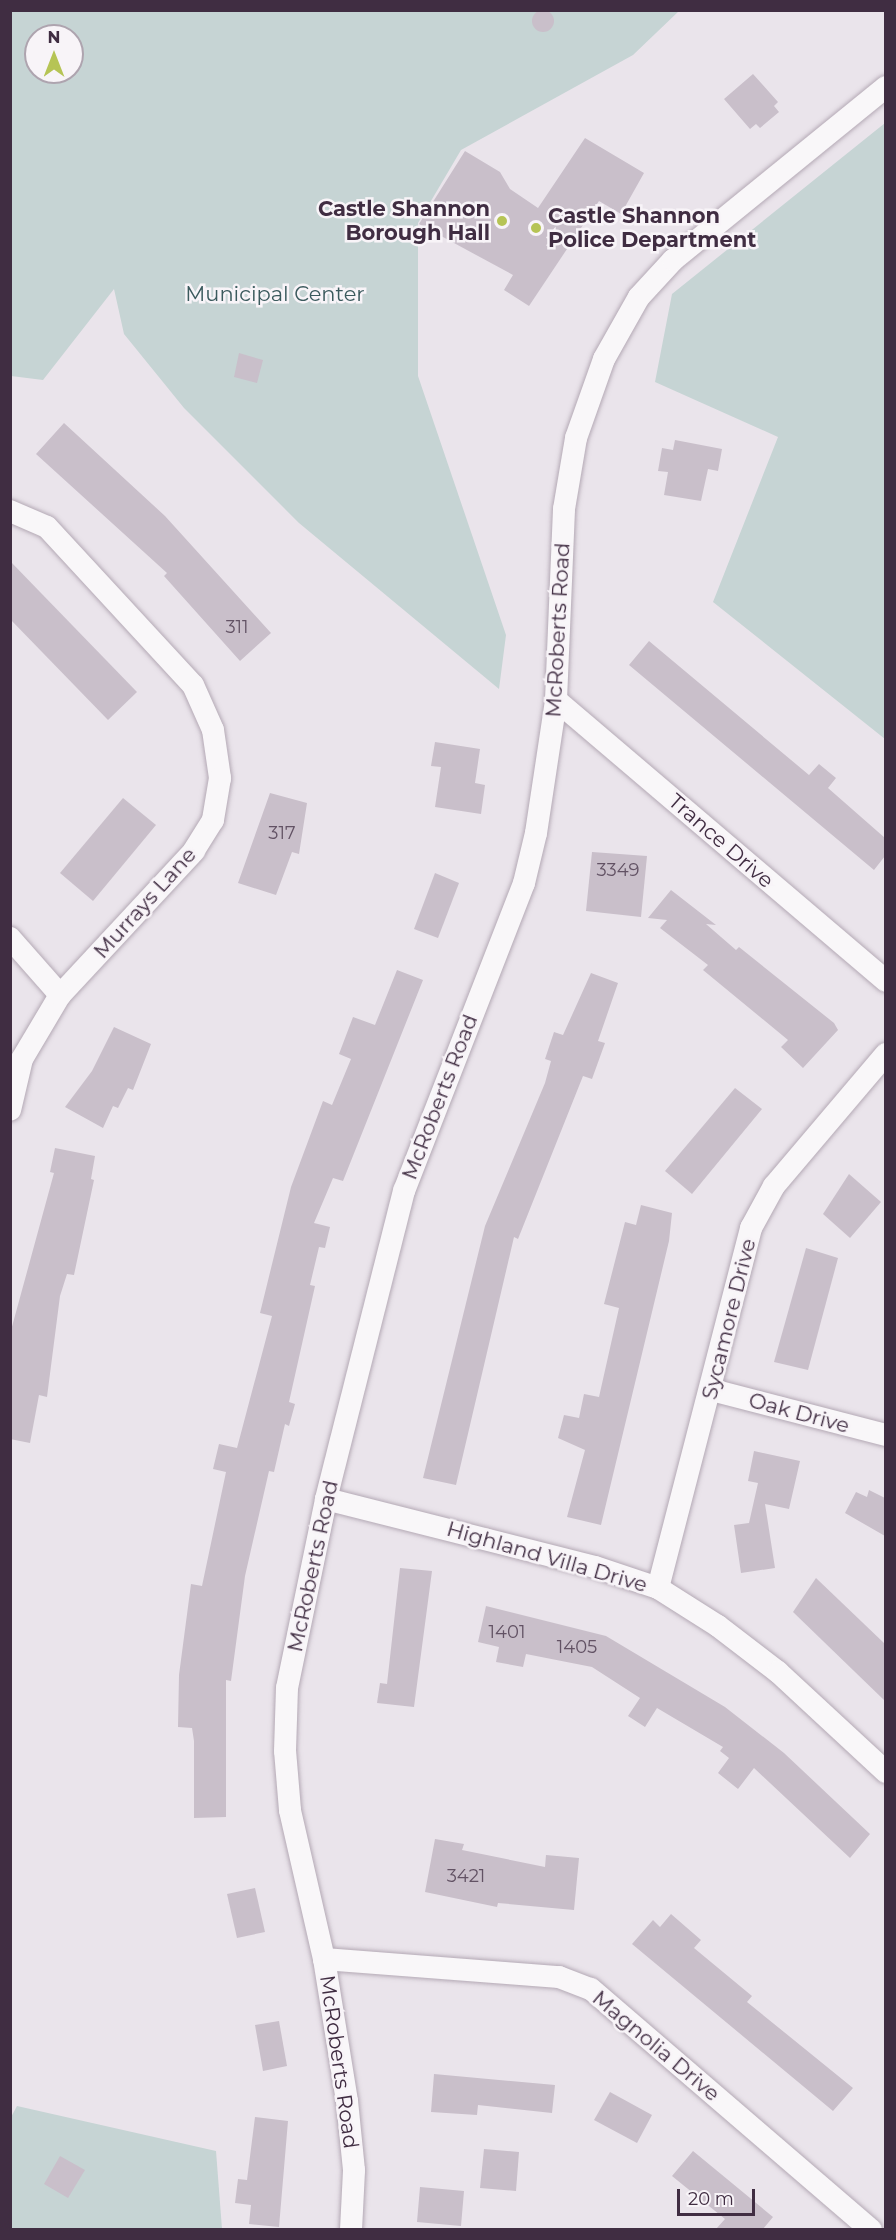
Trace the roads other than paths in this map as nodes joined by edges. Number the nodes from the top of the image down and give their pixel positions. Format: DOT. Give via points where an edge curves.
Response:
graph roads {
  1 [pos="885,87"];
  2 [pos="10,511"];
  3 [pos="556,700"];
  4 [pos="10,938"];
  5 [pos="885,981"];
  6 [pos="60,996"];
  7 [pos="885,1054"];
  8 [pos="10,1110"];
  9 [pos="712,1390"];
  10 [pos="885,1435"];
  11 [pos="326,1498"];
  12 [pos="658,1588"];
  13 [pos="885,1772"];
  14 [pos="324,1959"];
  15 [pos="351,2229"];
  16 [pos="871,2229"];
  1 -- 3 [label="street, McRoberts Road" via="673,260 639,297 604,359 576,438 564,509"];
  2 -- 6 [label="street, Murrays Lane" via="47,527 193,685 213,730 220,778 213,820 194,851"];
  3 -- 5 [label="street, Trance Drive"];
  3 -- 11 [label="street, McRoberts Road" via="524,883 404,1191"];
  4 -- 6 [label="street"];
  6 -- 8 [label="street, Murrays Lane" via="22,1059"];
  7 -- 9 [label="street, Sycamore Drive" via="774,1186 751,1228"];
  9 -- 10 [label="street, Oak Drive"];
  9 -- 12 [label="street, Sycamore Drive"];
  11 -- 12 [label="street, Highland Villa Drive" via="595,1567"];
  11 -- 14 [label="street, McRoberts Road" via="287,1688 285,1751 290,1810"];
  12 -- 13 [label="street, Highland Villa Drive" via="718,1626 778,1672"];
  14 -- 15 [label="street, McRoberts Road" via="354,2170"];
  14 -- 16 [label="street, Magnolia Drive" via="559,1977 591,1989"];
}
